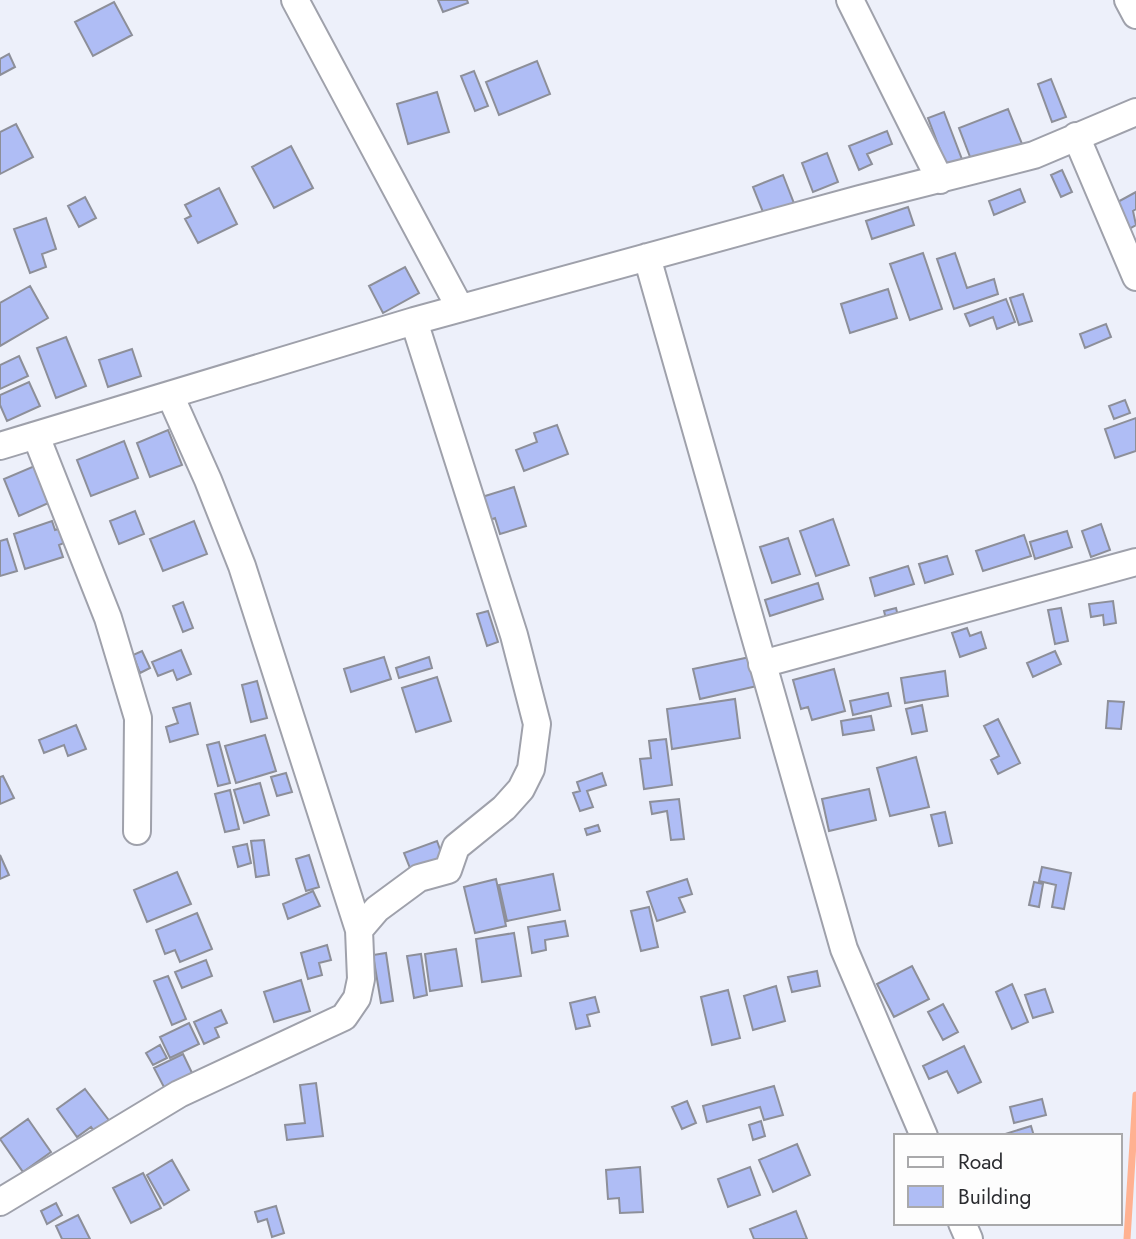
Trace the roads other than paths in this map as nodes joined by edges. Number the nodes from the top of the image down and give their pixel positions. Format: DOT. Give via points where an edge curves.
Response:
graph roads {
  1 [pos="295,0"];
  2 [pos="850,0"];
  3 [pos="1128,0"];
  4 [pos="1136,15"];
  5 [pos="1136,112"];
  6 [pos="1076,136"];
  7 [pos="940,180"];
  8 [pos="647,257"];
  9 [pos="1136,277"];
  10 [pos="460,308"];
  11 [pos="414,321"];
  12 [pos="170,395"];
  13 [pos="36,436"];
  14 [pos="0,446"];
  15 [pos="1136,562"];
  16 [pos="762,664"];
  17 [pos="137,831"];
  18 [pos="359,930"];
  19 [pos="923,1134"];
  20 [pos="0,1202"];
  1 -- 10 [label="street"];
  2 -- 7 [label="street"];
  3 -- 4 [label="street"];
  5 -- 6 [label="street"];
  6 -- 7 [label="street" via="1034,155"];
  6 -- 9 [label="street"];
  7 -- 8 [label="street"];
  8 -- 10 [label="street"];
  8 -- 16 [label="street"];
  10 -- 11 [label="street"];
  11 -- 12 [label="street"];
  11 -- 18 [label="street" via="514,635 537,724 531,769 522,789 456,847 448,870 419,878 377,909"];
  12 -- 13 [label="street"];
  12 -- 18 [label="street" via="242,566"];
  13 -- 14 [label="street"];
  13 -- 17 [label="street" via="108,618 138,718"];
  15 -- 16 [label="street"];
  16 -- 19 [label="street" via="844,949"];
  18 -- 20 [label="street" via="361,979 357,998 344,1017 179,1094"];
}
